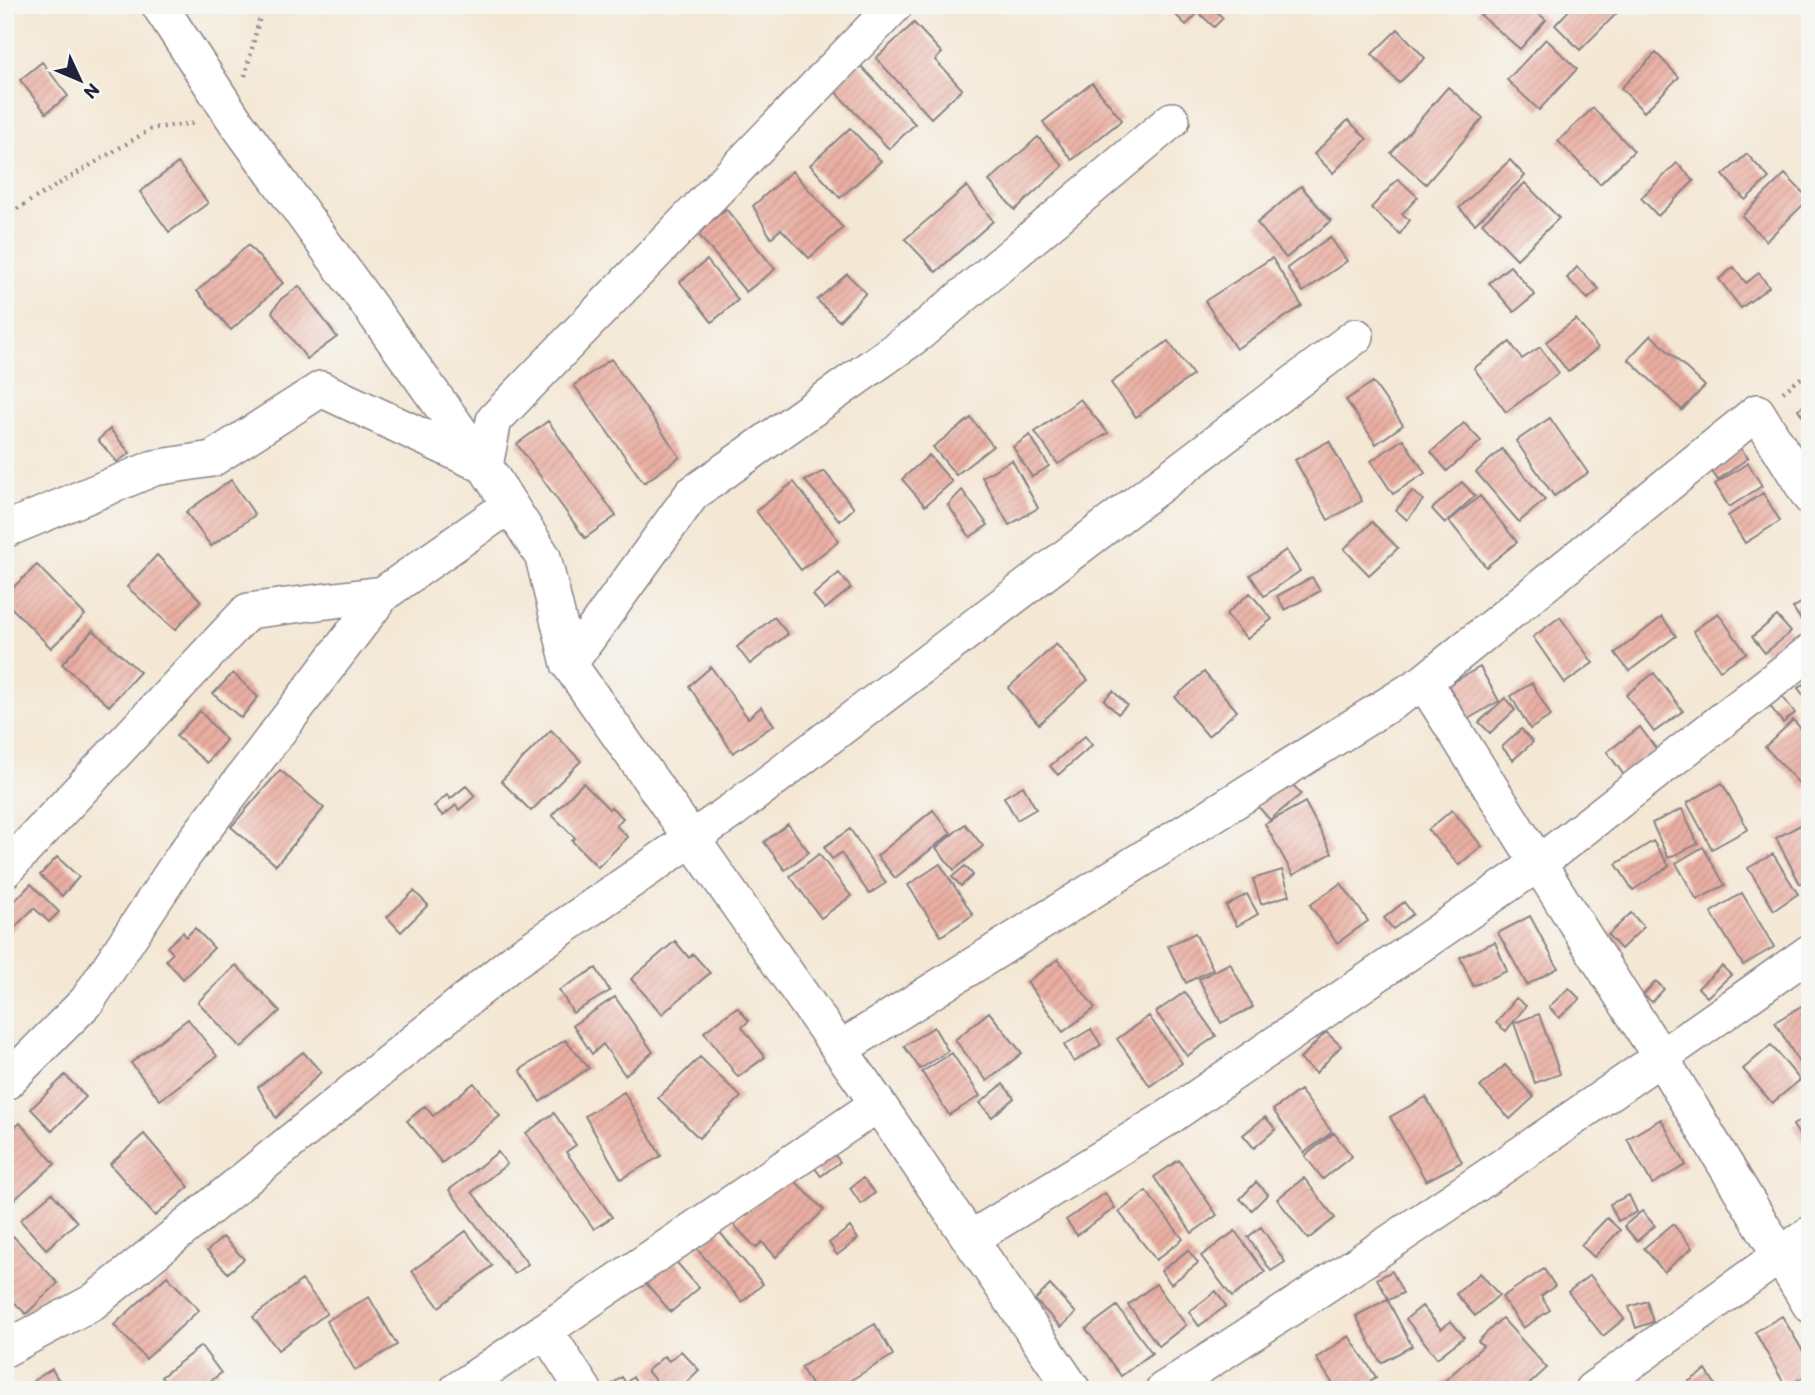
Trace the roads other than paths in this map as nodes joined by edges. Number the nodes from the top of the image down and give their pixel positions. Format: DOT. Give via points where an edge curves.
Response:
graph roads {
  1 [pos="159,5"];
  2 [pos="895,5"];
  3 [pos="1172,120"];
  4 [pos="1356,335"];
  5 [pos="485,466"];
  6 [pos="1810,497"];
  7 [pos="509,505"];
  8 [pos="5,530"];
  9 [pos="383,594"];
  10 [pos="1810,652"];
  11 [pos="569,664"];
  12 [pos="1424,682"];
  13 [pos="693,838"];
  14 [pos="1539,863"];
  15 [pos="5,870"];
  16 [pos="1810,952"];
  17 [pos="840,1049"];
  18 [pos="1661,1058"];
  19 [pos="5,1083"];
  20 [pos="878,1104"];
  21 [pos="1810,1234"];
  22 [pos="970,1240"];
  23 [pos="1781,1255"];
  24 [pos="1810,1305"];
  25 [pos="545,1330"];
  26 [pos="5,1349"];
  27 [pos="457,1390"];
  28 [pos="584,1390"];
  29 [pos="1073,1390"];
  30 [pos="1163,1390"];
  31 [pos="1592,1390"];
  1 -- 5 [label="street" via="234,119"];
  2 -- 5 [label="street" via="494,420"];
  3 -- 11 [label="street" via="918,334 692,495"];
  4 -- 13 [label="street"];
  5 -- 7 [label="street"];
  5 -- 8 [label="street" via="321,389 212,459 153,468"];
  6 -- 12 [label="street" via="1757,412"];
  7 -- 9 [label="street"];
  7 -- 11 [label="street" via="543,557"];
  9 -- 15 [label="street" via="248,611"];
  9 -- 19 [label="street" via="184,855 87,1001"];
  10 -- 14 [label="street"];
  11 -- 13 [label="street"];
  12 -- 14 [label="street"];
  12 -- 17 [label="street"];
  13 -- 17 [label="street"];
  13 -- 26 [label="street" via="514,961 93,1302"];
  14 -- 18 [label="street"];
  14 -- 22 [label="street" via="1169,1117"];
  16 -- 18 [label="street"];
  17 -- 20 [label="street"];
  18 -- 23 [label="street"];
  18 -- 30 [label="street"];
  20 -- 22 [label="street"];
  20 -- 25 [label="street"];
  21 -- 23 [label="street"];
  22 -- 29 [label="street"];
  23 -- 24 [label="street"];
  23 -- 31 [label="street"];
  25 -- 27 [label="street"];
  25 -- 28 [label="street"];
}
